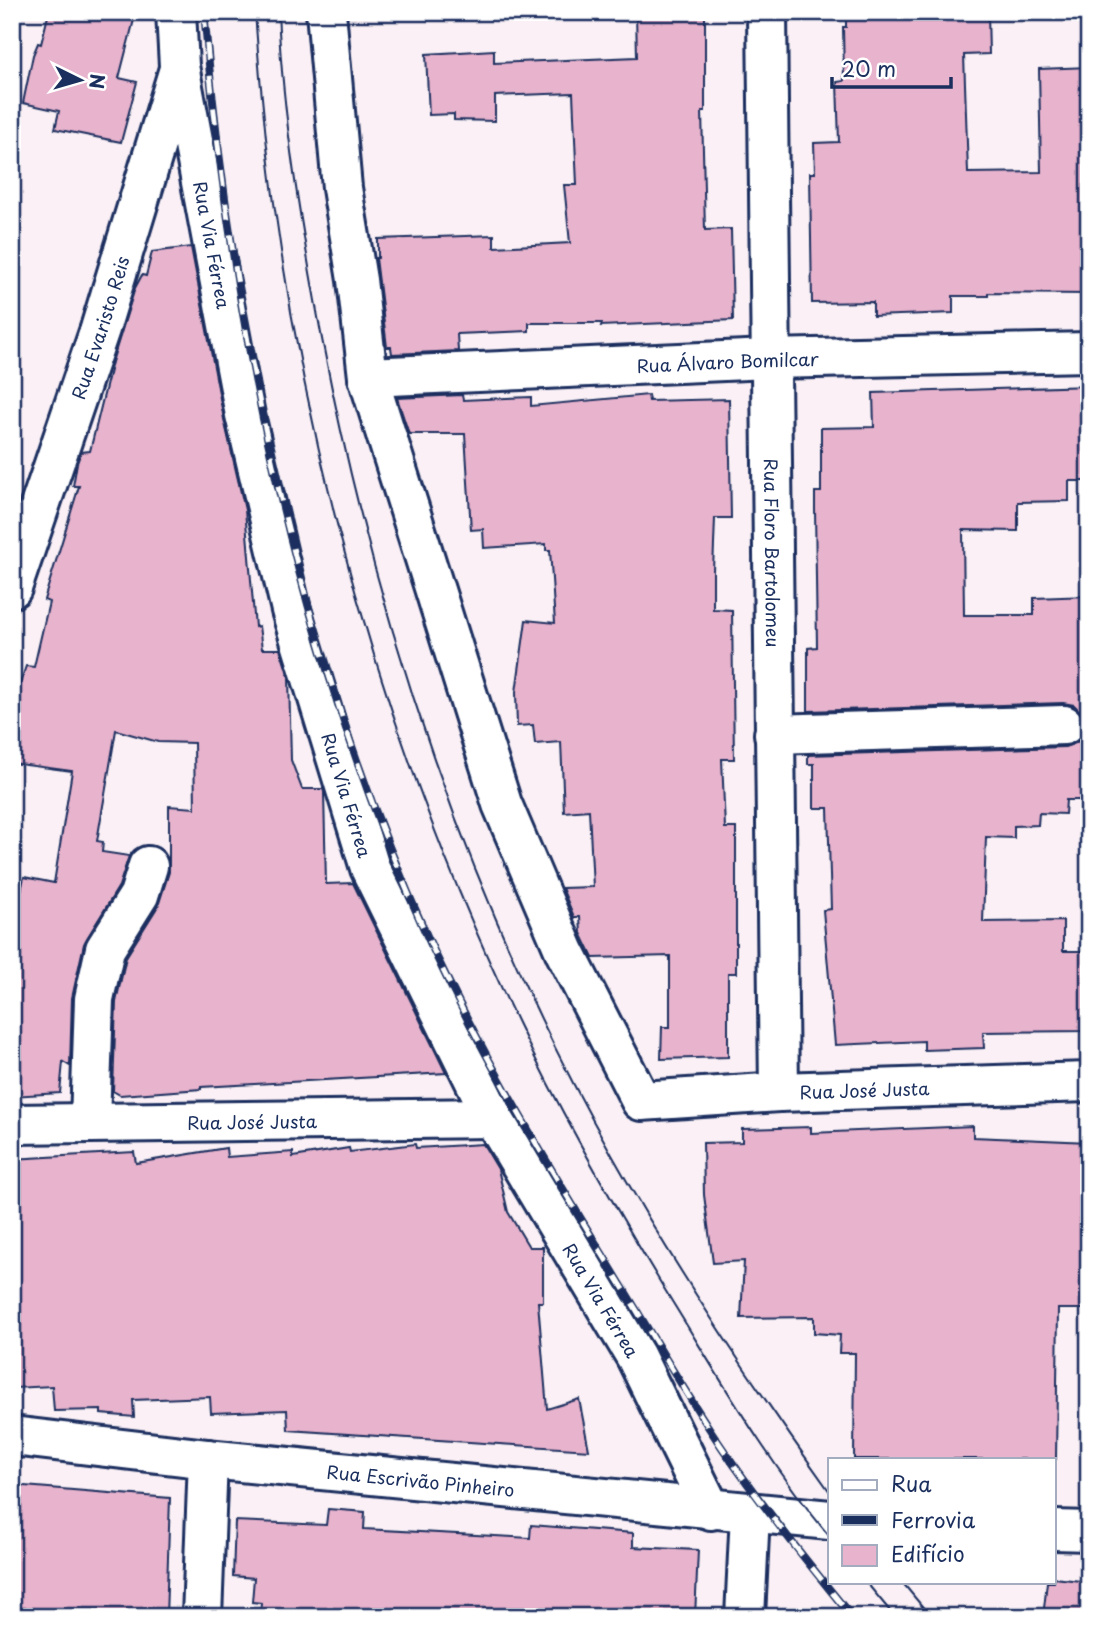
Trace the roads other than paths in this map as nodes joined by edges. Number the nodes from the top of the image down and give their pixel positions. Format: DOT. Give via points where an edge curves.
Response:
graph roads {
  1 [pos="176,12"];
  2 [pos="326,12"];
  3 [pos="767,12"];
  4 [pos="179,66"];
  5 [pos="1089,352"];
  6 [pos="769,359"];
  7 [pos="368,377"];
  8 [pos="12,588"];
  9 [pos="1064,725"];
  10 [pos="774,734"];
  11 [pos="148,866"];
  12 [pos="1089,1082"];
  13 [pos="779,1092"];
  14 [pos="493,1118"];
  15 [pos="90,1123"];
  16 [pos="12,1124"];
  17 [pos="12,1436"];
  18 [pos="208,1459"];
  19 [pos="711,1510"];
  20 [pos="750,1514"];
  21 [pos="828,1520"];
  22 [pos="1056,1530"];
  23 [pos="1089,1531"];
  24 [pos="751,1611"];
  25 [pos="202,1617"];
  1 -- 4 [label="street, Rua Via Férrea"];
  2 -- 7 [label="street" via="342,188"];
  3 -- 6 [label="street, Rua Floro Bartolomeu"];
  4 -- 8 [label="street, Rua Evaristo Reis" via="100,328"];
  4 -- 14 [label="street, Rua Via Férrea" via="245,415 290,610 370,869"];
  5 -- 6 [label="street, Rua Álvaro Bomilcar"];
  6 -- 7 [label="street, Rua Álvaro Bomilcar"];
  6 -- 10 [label="street, Rua Floro Bartolomeu"];
  7 -- 13 [label="street, Rua José Justa" via="502,804 565,952 641,1101"];
  9 -- 10 [label="street"];
  10 -- 13 [label="street, Rua Floro Bartolomeu"];
  11 -- 15 [label="street" via="139,895 104,949 94,999"];
  12 -- 13 [label="street, Rua José Justa"];
  14 -- 15 [label="street, Rua José Justa"];
  14 -- 19 [label="street, Rua Via Férrea" via="636,1357"];
  15 -- 16 [label="street, Rua José Justa"];
  17 -- 18 [label="street, Rua Escrivão Pinheiro"];
  18 -- 19 [label="street, Rua Escrivão Pinheiro"];
  18 -- 25 [label="street"];
  19 -- 20 [label="street, Rua Escrivão Pinheiro"];
  20 -- 21 [label="street, Rua Escrivão Pinheiro"];
  20 -- 24 [label="street"];
  22 -- 23 [label="street"];
}
